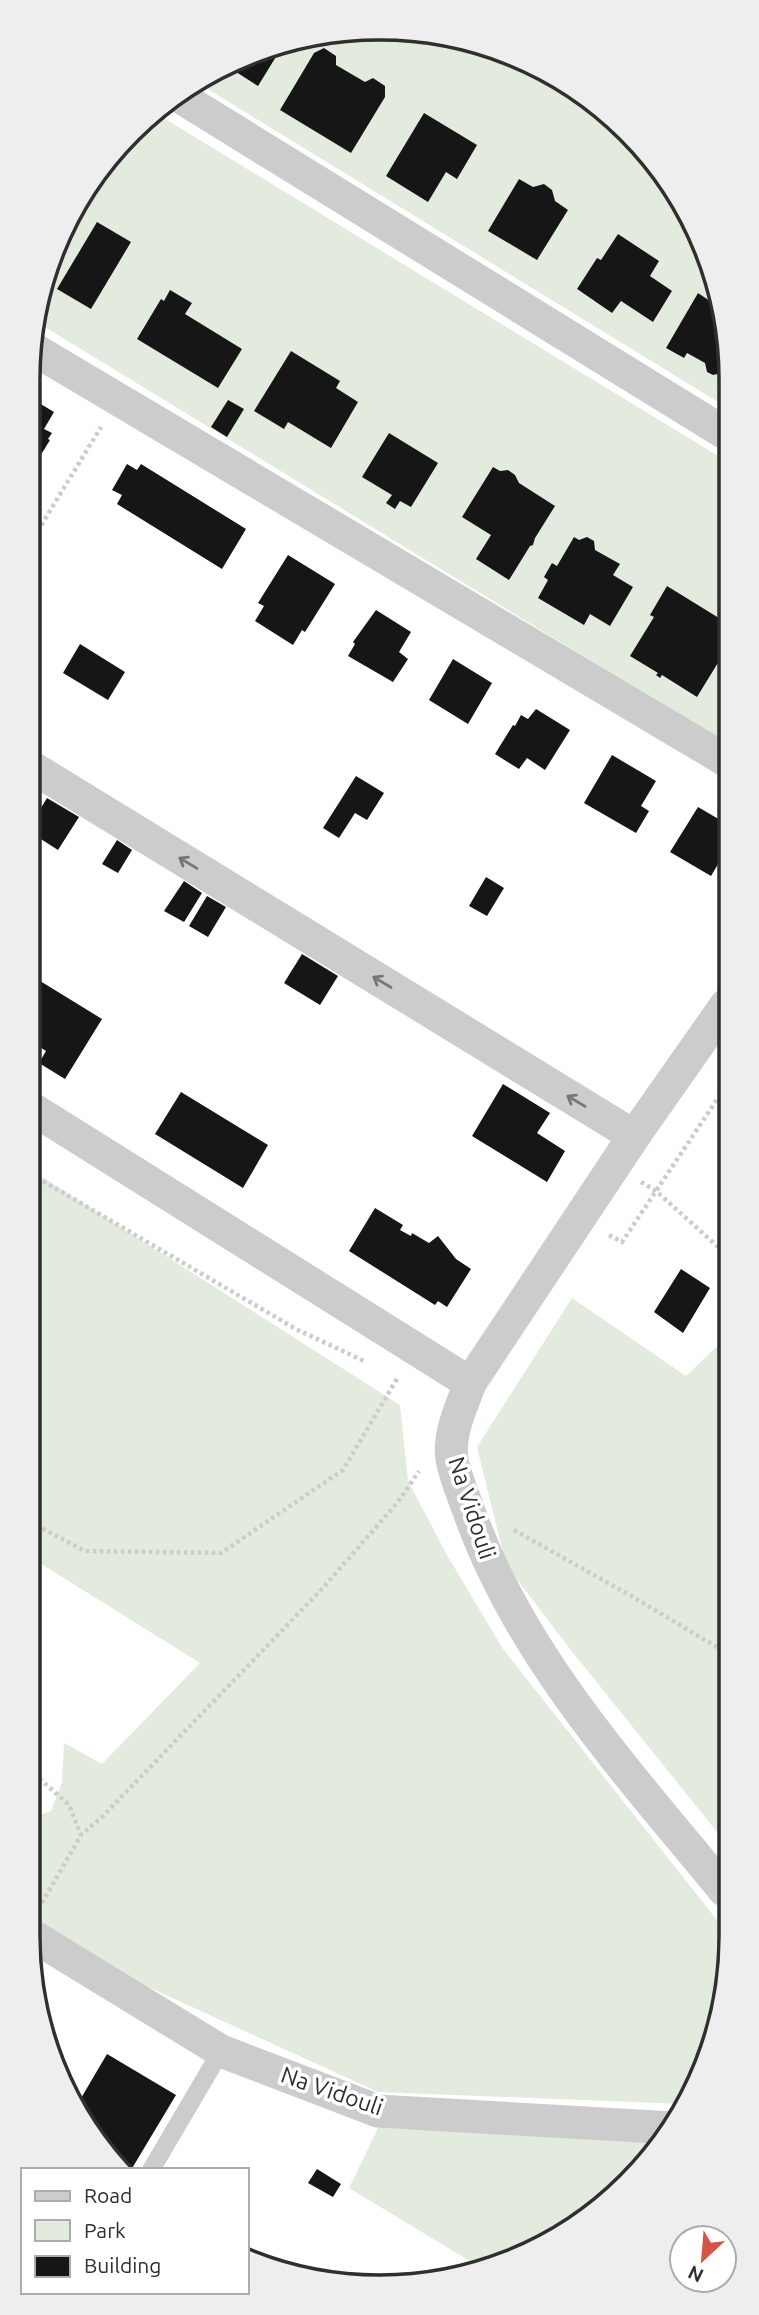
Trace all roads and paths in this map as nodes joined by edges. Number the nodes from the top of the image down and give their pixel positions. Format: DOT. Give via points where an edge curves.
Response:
graph roads {
  1 [pos="186,101"];
  2 [pos="41,353"];
  3 [pos="118,399"];
  4 [pos="719,429"];
  5 [pos="40,527"];
  6 [pos="719,756"];
  7 [pos="40,772"];
  8 [pos="719,1015"];
  9 [pos="719,1096"];
  10 [pos="40,1113"];
  11 [pos="634,1136"];
  12 [pos="615,1166"];
  13 [pos="40,1179"];
  14 [pos="656,1191"];
  15 [pos="582,1218"];
  16 [pos="719,1248"];
  17 [pos="376,1366"];
  18 [pos="387,1371"];
  19 [pos="399,1377"];
  20 [pos="411,1378"];
  21 [pos="470,1382"];
  22 [pos="452,1458"];
  23 [pos="469,1510"];
  24 [pos="40,1527"];
  25 [pos="719,1649"];
  26 [pos="40,1779"];
  27 [pos="81,1835"];
  28 [pos="719,1884"];
  29 [pos="40,1909"];
  30 [pos="40,1924"];
  31 [pos="222,2051"];
  32 [pos="660,2127"];
  33 [pos="152,2168"];
  1 -- 4 [label="street"];
  2 -- 3 [label="street"];
  3 -- 5 [label="path"];
  3 -- 6 [label="street"];
  11 -- 7 [label="street, one-way"];
  8 -- 11 [label="street, Na Vidouli"];
  9 -- 14 [label="path"];
  10 -- 21 [label="street"];
  11 -- 12 [label="street, Na Vidouli"];
  12 -- 14 [label="path"];
  12 -- 15 [label="street, Na Vidouli"];
  13 -- 17 [label="path" via="296,1329"];
  14 -- 15 [label="path" via="622,1242"];
  14 -- 16 [label="path"];
  15 -- 21 [label="street, Na Vidouli"];
  18 -- 19 [label="path"];
  19 -- 20 [label="path"];
  19 -- 24 [label="path" via="343,1470 221,1553 85,1551"];
  21 -- 22 [label="street, Na Vidouli" via="455,1422"];
  22 -- 23 [label="street, Na Vidouli"];
  22 -- 27 [label="path" via="429,1457 398,1502 323,1590"];
  23 -- 25 [label="path" via="521,1533"];
  23 -- 28 [label="street, Na Vidouli" via="513,1609 563,1686"];
  26 -- 27 [label="path" via="69,1805"];
  27 -- 29 [label="path"];
  30 -- 31 [label="street, Na Vidouli"];
  31 -- 32 [label="street, Na Vidouli" via="378,2111"];
  31 -- 33 [label="lane"];
}
